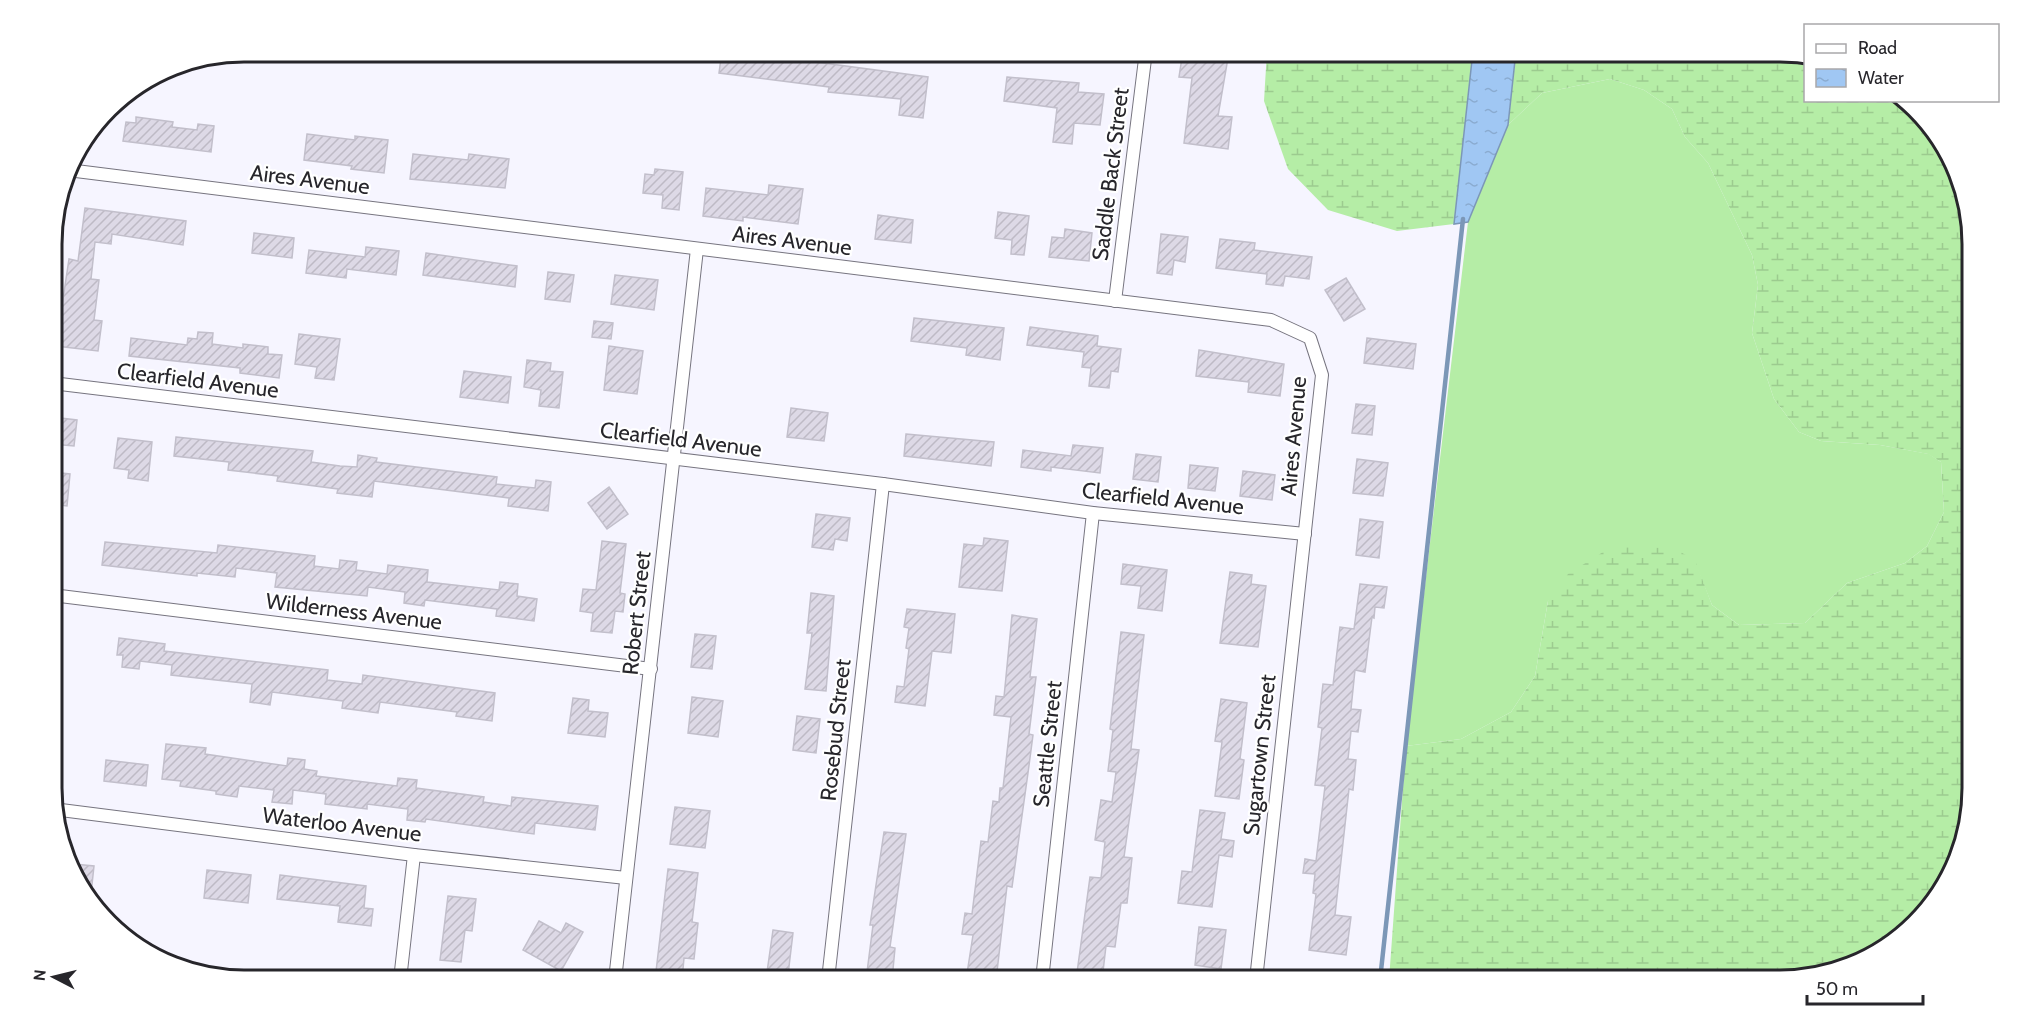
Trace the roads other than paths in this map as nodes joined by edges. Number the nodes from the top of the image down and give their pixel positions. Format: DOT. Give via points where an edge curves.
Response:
graph roads {
  1 [pos="1145,61"];
  2 [pos="76,171"];
  3 [pos="697,249"];
  4 [pos="1115,301"];
  5 [pos="62,384"];
  6 [pos="673,459"];
  7 [pos="883,484"];
  8 [pos="1094,513"];
  9 [pos="1305,534"];
  10 [pos="61,596"];
  11 [pos="651,669"];
  12 [pos="63,810"];
  13 [pos="414,855"];
  14 [pos="626,878"];
  15 [pos="1043,969"];
  16 [pos="1257,969"];
  17 [pos="401,970"];
  18 [pos="616,970"];
  19 [pos="829,970"];
  1 -- 4 [label="street, Saddle Back Street"];
  2 -- 3 [label="street, Aires Avenue"];
  3 -- 4 [label="street, Aires Avenue"];
  3 -- 6 [label="street, Robert Street"];
  4 -- 9 [label="street, Aires Avenue" via="1271,320 1310,338 1322,375"];
  5 -- 6 [label="street, Clearfield Avenue"];
  6 -- 7 [label="street, Clearfield Avenue"];
  6 -- 11 [label="street, Robert Street"];
  7 -- 8 [label="street, Clearfield Avenue"];
  7 -- 19 [label="street, Rosebud Street"];
  8 -- 9 [label="street, Clearfield Avenue"];
  8 -- 15 [label="street, Seattle Street"];
  9 -- 16 [label="street, Sugartown Street"];
  10 -- 11 [label="street, Wilderness Avenue"];
  11 -- 14 [label="street, Robert Street"];
  12 -- 13 [label="street, Waterloo Avenue"];
  13 -- 14 [label="street, Waterloo Avenue"];
  13 -- 17 [label="street"];
  14 -- 18 [label="street, Robert Street"];
}
